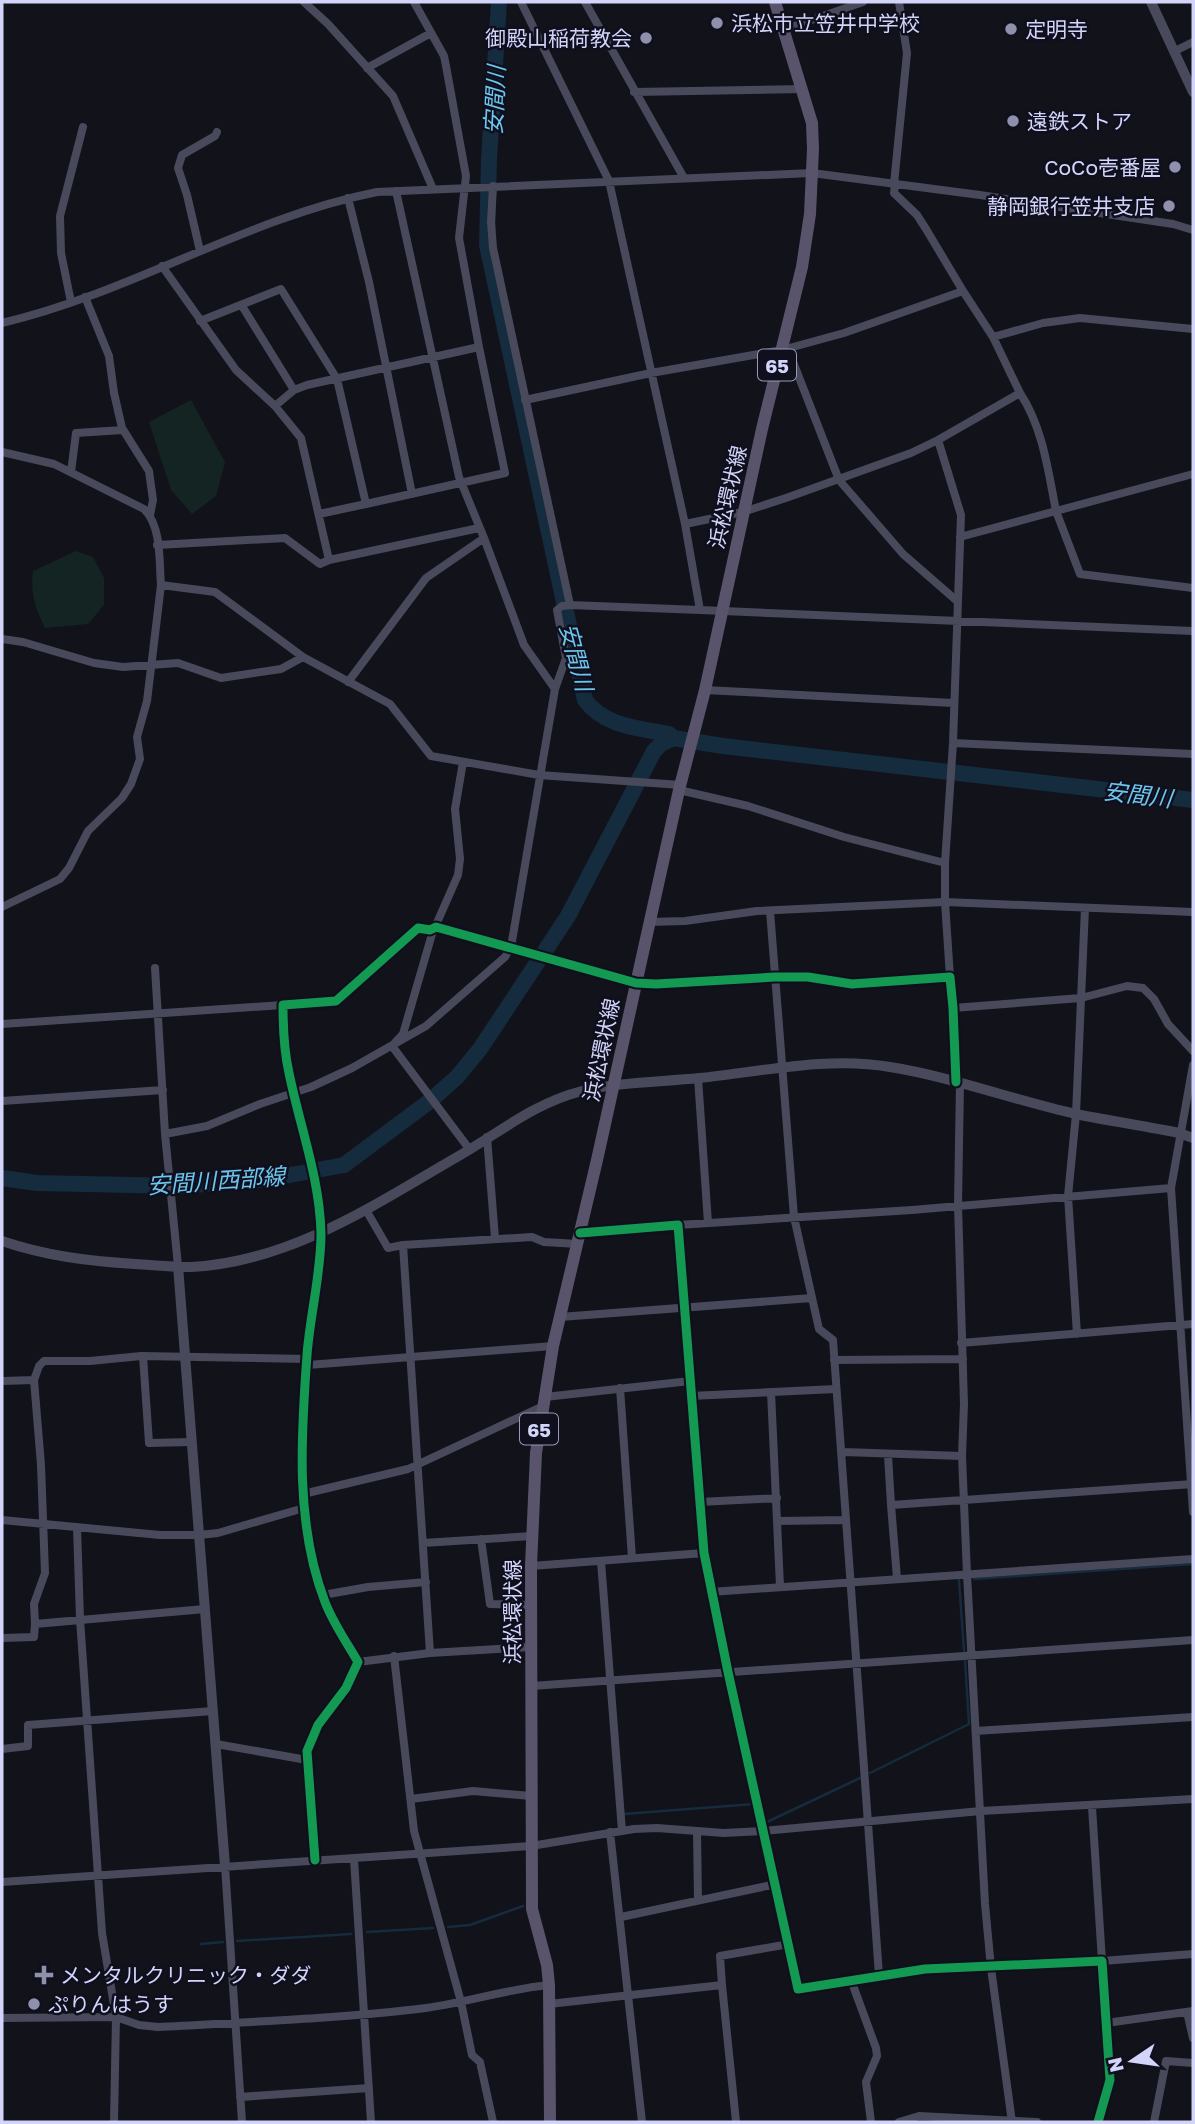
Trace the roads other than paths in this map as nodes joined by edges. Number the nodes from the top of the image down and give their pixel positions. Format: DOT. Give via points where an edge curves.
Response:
graph roads {
  1 [pos="304,2"];
  2 [pos="414,2"];
  3 [pos="521,2"];
  4 [pos="585,2"];
  5 [pos="775,2"];
  6 [pos="863,2"];
  7 [pos="899,2"];
  8 [pos="1151,2"];
  9 [pos="783,30"];
  10 [pos="431,33"];
  11 [pos="1193,42"];
  12 [pos="1175,51"];
  13 [pos="367,68"];
  14 [pos="803,89"];
  15 [pos="634,92"];
  16 [pos="1193,92"];
  17 [pos="83,127"];
  18 [pos="217,132"];
  19 [pos="812,173"];
  20 [pos="684,178"];
  21 [pos="610,181"];
  22 [pos="894,184"];
  23 [pos="490,186"];
  24 [pos="466,187"];
  25 [pos="433,189"];
  26 [pos="396,191"];
  27 [pos="348,198"];
  28 [pos="1193,230"];
  29 [pos="201,251"];
  30 [pos="162,266"];
  31 [pos="962,291"];
  32 [pos="85,297"];
  33 [pos="71,302"];
  34 [pos="242,306"];
  35 [pos="200,321"];
  36 [pos="2,323"];
  37 [pos="1193,329"];
  38 [pos="993,337"];
  39 [pos="479,347"];
  40 [pos="784,350"];
  41 [pos="433,358"];
  42 [pos="386,368"];
  43 [pos="651,373"];
  44 [pos="337,379"];
  45 [pos="294,390"];
  46 [pos="1020,393"];
  47 [pos="525,400"];
  48 [pos="275,406"];
  49 [pos="123,430"];
  50 [pos="938,440"];
  51 [pos="2,452"];
  52 [pos="71,472"];
  53 [pos="1193,474"];
  54 [pos="839,480"];
  55 [pos="461,482"];
  56 [pos="412,494"];
  57 [pos="366,504"];
  58 [pos="1056,511"];
  59 [pos="743,512"];
  60 [pos="319,514"];
  61 [pos="150,516"];
  62 [pos="685,524"];
  63 [pos="479,528"];
  64 [pos="960,537"];
  65 [pos="484,538"];
  66 [pos="157,545"];
  67 [pos="329,560"];
  68 [pos="161,586"];
  69 [pos="1193,588"];
  70 [pos="957,601"];
  71 [pos="567,606"];
  72 [pos="701,611"];
  73 [pos="721,611"];
  74 [pos="957,622"];
  75 [pos="1193,631"];
  76 [pos="2,639"];
  77 [pos="303,657"];
  78 [pos="150,665"];
  79 [pos="348,682"];
  80 [pos="555,689"];
  81 [pos="705,690"];
  82 [pos="953,704"];
  83 [pos="953,743"];
  84 [pos="1193,754"];
  85 [pos="463,762"];
  86 [pos="539,775"];
  87 [pos="680,788"];
  88 [pos="945,863"];
  89 [pos="945,902"];
  90 [pos="2,907"];
  91 [pos="1085,908"];
  92 [pos="770,911"];
  93 [pos="1193,912"];
  94 [pos="649,922"];
  95 [pos="436,927"];
  96 [pos="510,947"];
  97 [pos="155,968"];
  98 [pos="775,977"];
  99 [pos="950,977"];
  100 [pos="636,982"];
  101 [pos="1081,998"];
  102 [pos="283,1005"];
  103 [pos="953,1008"];
  104 [pos="159,1014"];
  105 [pos="2,1024"];
  106 [pos="392,1046"];
  107 [pos="1193,1051"];
  108 [pos="1193,1065"];
  109 [pos="781,1068"];
  110 [pos="698,1078"];
  111 [pos="958,1082"];
  112 [pos="613,1086"];
  113 [pos="163,1090"];
  114 [pos="294,1093"];
  115 [pos="2,1101"];
  116 [pos="1076,1114"];
  117 [pos="1179,1133"];
  118 [pos="165,1134"];
  119 [pos="487,1137"];
  120 [pos="1193,1138"];
  121 [pos="470,1150"];
  122 [pos="1171,1188"];
  123 [pos="1068,1196"];
  124 [pos="958,1205"];
  125 [pos="366,1210"];
  126 [pos="794,1217"];
  127 [pos="708,1223"];
  128 [pos="678,1225"];
  129 [pos="321,1233"];
  130 [pos="495,1238"];
  131 [pos="579,1238"];
  132 [pos="2,1241"];
  133 [pos="403,1245"];
  134 [pos="178,1266"];
  135 [pos="812,1298"];
  136 [pos="684,1307"];
  137 [pos="560,1317"];
  138 [pos="1193,1324"];
  139 [pos="1181,1325"];
  140 [pos="1077,1334"];
  141 [pos="961,1343"];
  142 [pos="552,1346"];
  143 [pos="143,1356"];
  144 [pos="186,1357"];
  145 [pos="410,1357"];
  146 [pos="963,1359"];
  147 [pos="834,1360"];
  148 [pos="307,1362"];
  149 [pos="34,1380"];
  150 [pos="2,1381"];
  151 [pos="690,1381"];
  152 [pos="620,1388"];
  153 [pos="836,1389"];
  154 [pos="771,1392"];
  155 [pos="691,1396"];
  156 [pos="544,1401"];
  157 [pos="1190,1407"];
  158 [pos="192,1441"];
  159 [pos="843,1452"];
  160 [pos="888,1455"];
  161 [pos="962,1455"];
  162 [pos="417,1464"];
  163 [pos="1192,1484"];
  164 [pos="303,1494"];
  165 [pos="777,1498"];
  166 [pos="964,1500"];
  167 [pos="699,1502"];
  168 [pos="891,1505"];
  169 [pos="304,1508"];
  170 [pos="1193,1512"];
  171 [pos="2,1520"];
  172 [pos="846,1520"];
  173 [pos="778,1521"];
  174 [pos="42,1523"];
  175 [pos="77,1527"];
  176 [pos="199,1535"];
  177 [pos="532,1536"];
  178 [pos="481,1539"];
  179 [pos="423,1543"];
  180 [pos="704,1553"];
  181 [pos="632,1558"];
  182 [pos="1193,1559"];
  183 [pos="601,1561"];
  184 [pos="531,1566"];
  185 [pos="967,1574"];
  186 [pos="897,1578"];
  187 [pos="851,1581"];
  188 [pos="426,1582"];
  189 [pos="780,1586"];
  190 [pos="710,1592"];
  191 [pos="323,1595"];
  192 [pos="531,1605"];
  193 [pos="205,1609"];
  194 [pos="80,1619"];
  195 [pos="35,1624"];
  196 [pos="2,1638"];
  197 [pos="1193,1640"];
  198 [pos="531,1647"];
  199 [pos="430,1653"];
  200 [pos="971,1654"];
  201 [pos="394,1656"];
  202 [pos="358,1662"];
  203 [pos="857,1663"];
  204 [pos="727,1672"];
  205 [pos="610,1682"];
  206 [pos="531,1686"];
  207 [pos="213,1711"];
  208 [pos="1193,1717"];
  209 [pos="87,1721"];
  210 [pos="975,1731"];
  211 [pos="216,1744"];
  212 [pos="2,1749"];
  213 [pos="307,1760"];
  214 [pos="531,1796"];
  215 [pos="411,1799"];
  216 [pos="1193,1799"];
  217 [pos="1091,1807"];
  218 [pos="981,1811"];
  219 [pos="867,1822"];
  220 [pos="622,1831"];
  221 [pos="697,1831"];
  222 [pos="764,1831"];
  223 [pos="610,1832"];
  224 [pos="531,1846"];
  225 [pos="419,1853"];
  226 [pos="354,1859"];
  227 [pos="315,1860"];
  228 [pos="225,1866"];
  229 [pos="99,1876"];
  230 [pos="2,1882"];
  231 [pos="776,1884"];
  232 [pos="698,1900"];
  233 [pos="621,1917"];
  234 [pos="789,1944"];
  235 [pos="1193,1954"];
  236 [pos="1101,1961"];
  237 [pos="991,1968"];
  238 [pos="879,1975"];
  239 [pos="851,1980"];
  240 [pos="549,1985"];
  241 [pos="722,1985"];
  242 [pos="628,1995"];
  243 [pos="461,2002"];
  244 [pos="549,2004"];
  245 [pos="1190,2012"];
  246 [pos="364,2014"];
  247 [pos="116,2017"];
  248 [pos="2,2018"];
  249 [pos="236,2022"];
  250 [pos="1106,2023"];
  251 [pos="1193,2038"];
  252 [pos="1193,2063"];
  253 [pos="369,2088"];
  254 [pos="240,2097"];
  255 [pos="114,2122"];
  256 [pos="242,2122"];
  257 [pos="371,2122"];
  258 [pos="493,2122"];
  259 [pos="550,2122"];
  260 [pos="642,2122"];
  261 [pos="736,2122"];
  262 [pos="871,2122"];
  263 [pos="899,2122"];
  264 [pos="1012,2122"];
  265 [pos="1037,2122"];
  266 [pos="1098,2122"];
  267 [pos="1154,2122"];
  1 -- 13 [label="street"];
  2 -- 10 [label="street"];
  3 -- 21 [label="street"];
  4 -- 15 [label="street"];
  5 -- 9 [label="main road, 浜松環状線 / 65"];
  6 -- 9 [label="street"];
  7 -- 22 [label="street" via="907,53"];
  8 -- 12 [label="street"];
  9 -- 14 [label="main road, 浜松環状線 / 65"];
  10 -- 13 [label="street"];
  10 -- 24 [label="street" via="444,56"];
  11 -- 12 [label="street"];
  12 -- 16 [label="street"];
  13 -- 25 [label="street" via="393,96"];
  14 -- 15 [label="street"];
  14 -- 19 [label="main road, 浜松環状線 / 65" via="812,123"];
  15 -- 20 [label="street"];
  17 -- 33 [label="street" via="60,216 61,253"];
  18 -- 29 [label="street" via="182,155 178,168"];
  19 -- 20 [label="street"];
  19 -- 22 [label="street"];
  19 -- 40 [label="main road, 浜松環状線 / 65" via="802,267"];
  20 -- 21 [label="street"];
  21 -- 23 [label="street"];
  21 -- 43 [label="street"];
  22 -- 28 [label="street"];
  22 -- 31 [label="street" via="894,193 922,222"];
  23 -- 24 [label="street"];
  23 -- 47 [label="street" via="493,248"];
  24 -- 25 [label="street"];
  24 -- 39 [label="street" via="459,237"];
  25 -- 26 [label="street"];
  26 -- 27 [label="street"];
  26 -- 41 [label="street"];
  27 -- 29 [label="street"];
  27 -- 42 [label="street"];
  29 -- 30 [label="street"];
  30 -- 32 [label="street"];
  30 -- 35 [label="street"];
  31 -- 38 [label="street"];
  31 -- 40 [label="street"];
  32 -- 33 [label="street"];
  32 -- 49 [label="street" via="109,356"];
  33 -- 36 [label="street"];
  34 -- 35 [label="street"];
  34 -- 44 [label="street" via="281,289"];
  34 -- 45 [label="street"];
  35 -- 48 [label="street" via="236,370"];
  37 -- 38 [label="street" via="1080,318"];
  38 -- 46 [label="street"];
  39 -- 41 [label="street"];
  39 -- 55 [label="street" via="505,472"];
  40 -- 43 [label="street"];
  40 -- 54 [label="street"];
  40 -- 59 [label="main road, 浜松環状線 / 65"];
  41 -- 42 [label="street"];
  41 -- 55 [label="street"];
  42 -- 44 [label="street"];
  42 -- 56 [label="street"];
  43 -- 47 [label="street"];
  43 -- 62 [label="street"];
  44 -- 45 [label="street"];
  44 -- 57 [label="street"];
  45 -- 48 [label="street"];
  46 -- 50 [label="street"];
  46 -- 58 [label="street" via="1033,413"];
  47 -- 71 [label="street"];
  48 -- 60 [label="street" via="301,438"];
  49 -- 52 [label="street" via="76,433"];
  49 -- 61 [label="street" via="149,471"];
  50 -- 54 [label="street"];
  50 -- 64 [label="street" via="961,515"];
  51 -- 52 [label="street"];
  52 -- 61 [label="street"];
  53 -- 58 [label="street"];
  54 -- 59 [label="street"];
  54 -- 70 [label="street" via="904,554"];
  55 -- 56 [label="street"];
  55 -- 63 [label="street"];
  56 -- 57 [label="street"];
  57 -- 60 [label="street"];
  58 -- 64 [label="street"];
  58 -- 69 [label="street" via="1080,575"];
  59 -- 62 [label="street"];
  59 -- 73 [label="main road, 浜松環状線 / 65"];
  60 -- 67 [label="street"];
  61 -- 66 [label="street"];
  62 -- 72 [label="street"];
  63 -- 65 [label="street"];
  63 -- 67 [label="street"];
  64 -- 70 [label="street"];
  65 -- 79 [label="street" via="426,578"];
  65 -- 80 [label="street" via="524,645"];
  66 -- 67 [label="street" via="285,538 320,564"];
  66 -- 68 [label="street"];
  68 -- 77 [label="street" via="215,592"];
  68 -- 78 [label="street"];
  70 -- 74 [label="street"];
  71 -- 72 [label="street"];
  71 -- 80 [label="street" via="557,610 566,658"];
  72 -- 73 [label="street"];
  73 -- 74 [label="street"];
  73 -- 81 [label="main road, 浜松環状線 / 65"];
  74 -- 75 [label="street"];
  74 -- 82 [label="street"];
  76 -- 78 [label="street" via="94,663"];
  77 -- 78 [label="street" via="281,668 221,678 186,664"];
  77 -- 79 [label="street"];
  78 -- 90 [label="street" via="146,711 137,737 140,759 129,788 88,831 60,879"];
  79 -- 85 [label="street" via="390,704 431,756"];
  80 -- 86 [label="street"];
  81 -- 82 [label="street"];
  81 -- 87 [label="main road, 浜松環状線 / 65"];
  82 -- 83 [label="street"];
  83 -- 84 [label="street"];
  83 -- 88 [label="street"];
  85 -- 86 [label="street"];
  85 -- 95 [label="street" via="456,809 458,875"];
  86 -- 87 [label="street"];
  86 -- 96 [label="street"];
  87 -- 88 [label="street"];
  87 -- 94 [label="main road, 浜松環状線 / 65"];
  88 -- 89 [label="street"];
  89 -- 91 [label="street"];
  89 -- 92 [label="street"];
  89 -- 99 [label="street"];
  91 -- 93 [label="street"];
  91 -- 101 [label="street"];
  92 -- 94 [label="street"];
  92 -- 98 [label="street"];
  94 -- 100 [label="main road, 浜松環状線 / 65"];
  95 -- 96 [label="street"];
  95 -- 102 [label="street" via="418,928 336,1001"];
  95 -- 106 [label="street" via="403,1034"];
  96 -- 100 [label="street"];
  96 -- 106 [label="street" via="505,957 426,1027"];
  97 -- 104 [label="street"];
  98 -- 99 [label="street" via="852,984"];
  98 -- 100 [label="street"];
  98 -- 109 [label="street"];
  99 -- 103 [label="street"];
  100 -- 112 [label="main road, 浜松環状線 / 65"];
  101 -- 103 [label="street"];
  101 -- 107 [label="street" via="1127,986 1143,988"];
  101 -- 116 [label="street"];
  102 -- 104 [label="street"];
  102 -- 114 [label="street"];
  103 -- 111 [label="street"];
  104 -- 105 [label="street"];
  104 -- 113 [label="street"];
  106 -- 114 [label="street"];
  106 -- 121 [label="street"];
  108 -- 117 [label="street"];
  109 -- 110 [label="street"];
  109 -- 111 [label="street" via="852,1063"];
  109 -- 126 [label="street"];
  110 -- 112 [label="street"];
  110 -- 127 [label="street"];
  111 -- 116 [label="street"];
  111 -- 124 [label="street"];
  112 -- 119 [label="street" via="557,1099"];
  112 -- 131 [label="main road, 浜松環状線 / 65"];
  113 -- 115 [label="street"];
  113 -- 118 [label="street"];
  114 -- 118 [label="street" via="206,1126"];
  114 -- 129 [label="street" via="313,1167"];
  116 -- 117 [label="street"];
  116 -- 123 [label="street"];
  117 -- 120 [label="street"];
  117 -- 122 [label="street"];
  118 -- 134 [label="street"];
  119 -- 121 [label="street"];
  119 -- 130 [label="street"];
  121 -- 125 [label="street"];
  122 -- 123 [label="street"];
  122 -- 139 [label="street"];
  123 -- 124 [label="street"];
  123 -- 140 [label="street"];
  124 -- 126 [label="street"];
  124 -- 141 [label="street"];
  125 -- 129 [label="street"];
  125 -- 133 [label="street" via="388,1248"];
  126 -- 127 [label="street"];
  126 -- 135 [label="street"];
  127 -- 128 [label="street"];
  128 -- 131 [label="street"];
  128 -- 136 [label="street"];
  129 -- 134 [label="street" via="248,1258"];
  129 -- 148 [label="street"];
  130 -- 131 [label="street" via="532,1237 544,1242"];
  130 -- 133 [label="street"];
  131 -- 137 [label="main road, 浜松環状線 / 65"];
  132 -- 134 [label="street" via="67,1258"];
  133 -- 145 [label="street"];
  134 -- 144 [label="street"];
  135 -- 136 [label="street"];
  135 -- 147 [label="street" via="819,1329 834,1340"];
  136 -- 137 [label="street"];
  136 -- 151 [label="street"];
  137 -- 142 [label="main road, 浜松環状線 / 65"];
  138 -- 139 [label="street"];
  139 -- 140 [label="street"];
  139 -- 157 [label="street"];
  140 -- 141 [label="street"];
  141 -- 146 [label="street"];
  142 -- 145 [label="street"];
  142 -- 156 [label="main road, 浜松環状線 / 65"];
  143 -- 144 [label="street"];
  143 -- 149 [label="street" via="44,1361"];
  143 -- 158 [label="street" via="149,1443"];
  144 -- 148 [label="street"];
  144 -- 158 [label="street"];
  145 -- 148 [label="street"];
  145 -- 162 [label="street"];
  146 -- 147 [label="street"];
  146 -- 161 [label="street"];
  147 -- 153 [label="street"];
  148 -- 164 [label="street"];
  149 -- 150 [label="street"];
  149 -- 174 [label="street"];
  151 -- 152 [label="street"];
  151 -- 155 [label="street"];
  152 -- 156 [label="street"];
  152 -- 181 [label="street"];
  153 -- 154 [label="street"];
  153 -- 159 [label="street"];
  154 -- 155 [label="street"];
  154 -- 165 [label="street"];
  155 -- 167 [label="street"];
  156 -- 162 [label="street"];
  156 -- 177 [label="main road, 浜松環状線 / 65" via="533,1483"];
  157 -- 163 [label="street"];
  158 -- 176 [label="street"];
  159 -- 160 [label="street"];
  159 -- 172 [label="street"];
  160 -- 161 [label="street"];
  160 -- 168 [label="street"];
  161 -- 166 [label="street"];
  162 -- 164 [label="street"];
  162 -- 179 [label="street"];
  163 -- 166 [label="street"];
  163 -- 170 [label="street"];
  164 -- 169 [label="street"];
  165 -- 167 [label="street"];
  165 -- 173 [label="street"];
  166 -- 168 [label="street"];
  166 -- 185 [label="street"];
  167 -- 180 [label="street"];
  168 -- 186 [label="street"];
  169 -- 176 [label="street"];
  169 -- 191 [label="street"];
  171 -- 174 [label="street"];
  172 -- 173 [label="street"];
  172 -- 187 [label="street"];
  173 -- 189 [label="street"];
  174 -- 175 [label="street"];
  174 -- 195 [label="street" via="45,1573 34,1604"];
  175 -- 176 [label="street"];
  175 -- 194 [label="street"];
  176 -- 193 [label="street"];
  177 -- 178 [label="street"];
  177 -- 184 [label="main road, 浜松環状線 / 65"];
  178 -- 179 [label="street"];
  178 -- 192 [label="street" via="490,1604"];
  179 -- 188 [label="street"];
  180 -- 181 [label="street"];
  180 -- 190 [label="street"];
  181 -- 183 [label="street"];
  182 -- 185 [label="street"];
  183 -- 184 [label="street"];
  183 -- 205 [label="street"];
  184 -- 192 [label="main road, 浜松環状線 / 65"];
  185 -- 186 [label="street"];
  185 -- 200 [label="street"];
  186 -- 187 [label="street"];
  187 -- 189 [label="street"];
  187 -- 203 [label="street"];
  188 -- 191 [label="street"];
  188 -- 199 [label="street"];
  189 -- 190 [label="street"];
  190 -- 204 [label="street"];
  191 -- 202 [label="street"];
  192 -- 198 [label="main road, 浜松環状線 / 65"];
  193 -- 194 [label="street"];
  193 -- 207 [label="street"];
  194 -- 195 [label="street"];
  194 -- 209 [label="street"];
  195 -- 196 [label="street" via="34,1637"];
  197 -- 200 [label="street"];
  198 -- 199 [label="street"];
  198 -- 206 [label="main road, 浜松環状線 / 65"];
  199 -- 201 [label="street"];
  200 -- 203 [label="street"];
  200 -- 210 [label="street"];
  201 -- 202 [label="street"];
  201 -- 215 [label="street"];
  202 -- 213 [label="street" via="346,1688 318,1725"];
  203 -- 204 [label="street"];
  203 -- 219 [label="street"];
  204 -- 205 [label="street"];
  204 -- 222 [label="street"];
  205 -- 206 [label="street"];
  205 -- 220 [label="street"];
  206 -- 214 [label="main road, 浜松環状線 / 65"];
  207 -- 209 [label="street"];
  207 -- 211 [label="street"];
  208 -- 210 [label="street"];
  209 -- 212 [label="street" via="28,1725 28,1746"];
  209 -- 229 [label="street"];
  210 -- 218 [label="street"];
  211 -- 213 [label="street"];
  211 -- 228 [label="street"];
  213 -- 227 [label="street"];
  214 -- 215 [label="street" via="473,1791"];
  214 -- 224 [label="main road, 浜松環状線 / 65"];
  215 -- 225 [label="street"];
  216 -- 217 [label="street"];
  217 -- 218 [label="street"];
  217 -- 236 [label="street"];
  218 -- 219 [label="street"];
  218 -- 237 [label="street"];
  219 -- 222 [label="street"];
  219 -- 238 [label="street"];
  220 -- 221 [label="street"];
  220 -- 223 [label="street"];
  221 -- 222 [label="street"];
  221 -- 232 [label="street"];
  222 -- 231 [label="street"];
  223 -- 224 [label="street"];
  223 -- 233 [label="street"];
  224 -- 225 [label="street"];
  224 -- 240 [label="main road, 浜松環状線 / 65" via="531,1909"];
  225 -- 226 [label="street"];
  225 -- 243 [label="street"];
  226 -- 227 [label="street"];
  226 -- 246 [label="street"];
  227 -- 228 [label="street"];
  228 -- 229 [label="street"];
  228 -- 249 [label="street"];
  229 -- 230 [label="street"];
  229 -- 247 [label="street" via="106,1968"];
  231 -- 232 [label="street"];
  231 -- 234 [label="street"];
  232 -- 233 [label="street"];
  233 -- 242 [label="street"];
  234 -- 239 [label="street" via="798,1989"];
  234 -- 241 [label="street" via="720,1956"];
  235 -- 236 [label="street"];
  236 -- 237 [label="street"];
  236 -- 250 [label="street"];
  237 -- 238 [label="street"];
  237 -- 264 [label="street"];
  238 -- 239 [label="street"];
  239 -- 262 [label="street" via="876,2048 866,2082"];
  240 -- 243 [label="street"];
  240 -- 244 [label="main road, 浜松環状線 / 65"];
  241 -- 242 [label="street"];
  241 -- 261 [label="street"];
  242 -- 244 [label="street"];
  242 -- 260 [label="street"];
  243 -- 246 [label="street"];
  243 -- 258 [label="street"];
  244 -- 259 [label="main road, 浜松環状線 / 65"];
  245 -- 250 [label="street"];
  245 -- 251 [label="street"];
  246 -- 249 [label="street"];
  246 -- 253 [label="street"];
  247 -- 248 [label="street"];
  247 -- 249 [label="street" via="158,2027"];
  247 -- 255 [label="street"];
  249 -- 254 [label="street"];
  250 -- 266 [label="street" via="1110,2080"];
  252 -- 267 [label="street" via="1166,2062"];
  253 -- 254 [label="street"];
  253 -- 257 [label="street"];
  254 -- 256 [label="street"];
  263 -- 264 [label="street" via="919,2116"];
  264 -- 265 [label="street"];
}
